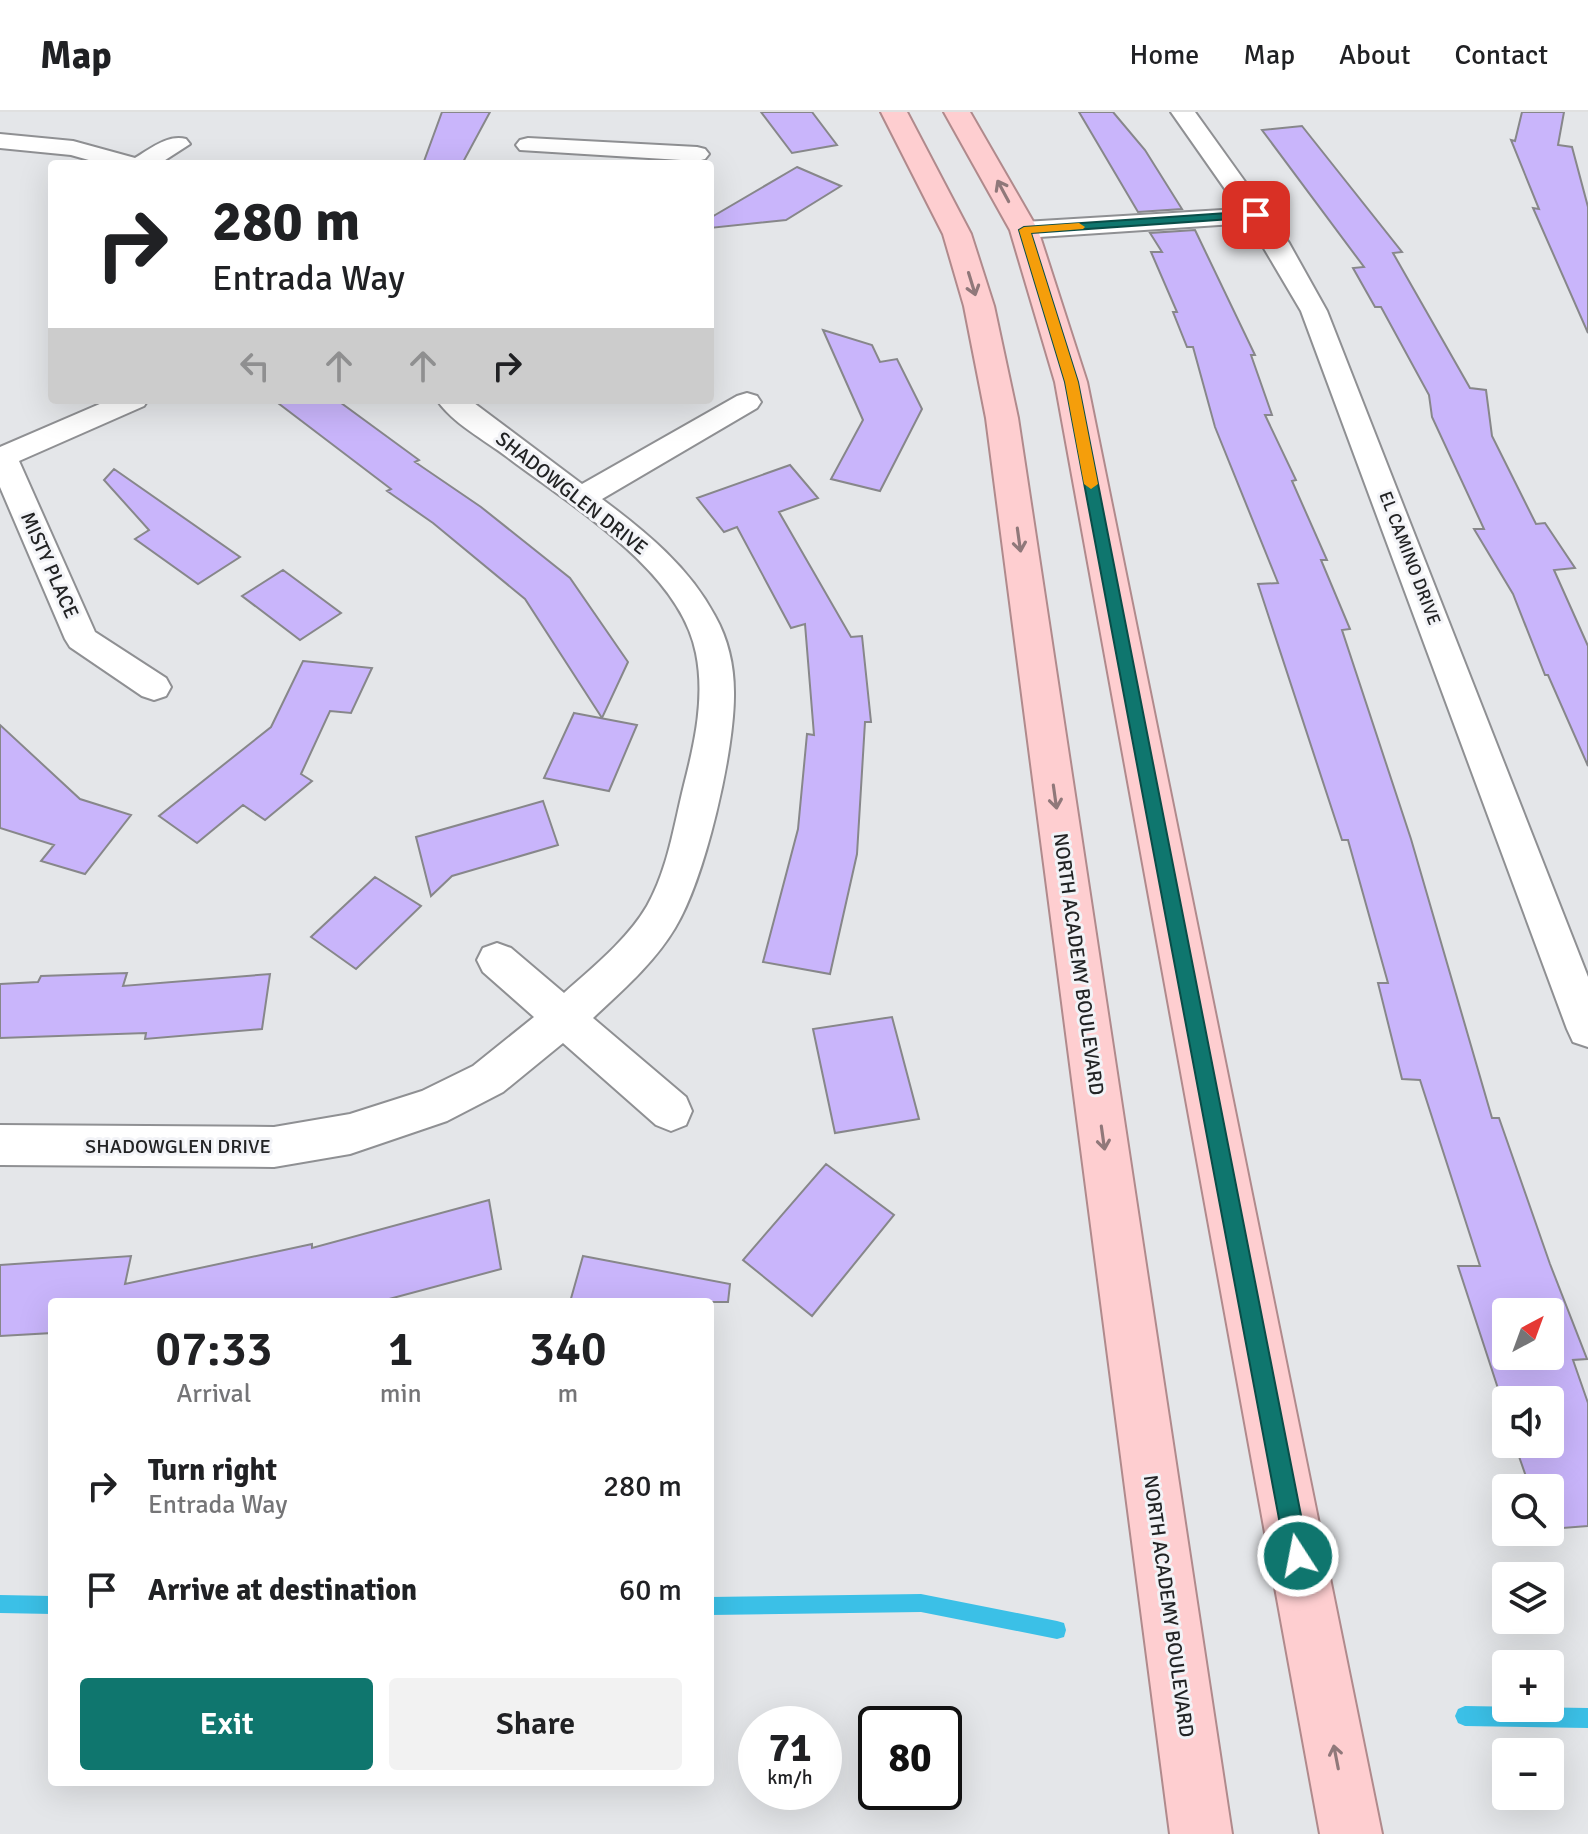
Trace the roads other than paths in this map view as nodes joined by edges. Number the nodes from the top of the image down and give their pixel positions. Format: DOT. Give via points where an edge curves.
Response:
graph roads {
  1 [pos="894,112"];
  2 [pos="957,112"];
  3 [pos="1183,112"];
  4 [pos="0,141"];
  5 [pos="178,144"];
  6 [pos="529,144"];
  7 [pos="697,154"];
  8 [pos="116,160"];
  9 [pos="148,160"];
  10 [pos="1256,215"];
  11 [pos="1024,230"];
  12 [pos="747,402"];
  13 [pos="125,404"];
  14 [pos="456,404"];
  15 [pos="1,457"];
  16 [pos="580,498"];
  17 [pos="154,687"];
  18 [pos="497,960"];
  19 [pos="563,1019"];
  20 [pos="1588,1029"];
  21 [pos="671,1111"];
  22 [pos="0,1145"];
  23 [pos="1201,1834"];
  24 [pos="1351,1834"];
  1 -- 23 [label="highway, NORTH ACADEMY BOULEVARD, one-way" via="957,234 979,306 1002,418"];
  11 -- 2 [label="highway, one-way"];
  3 -- 10 [label="street, EL CAMINO DRIVE"];
  4 -- 8 [label="street" via="73,148"];
  5 -- 9 [label="street"];
  6 -- 7 [label="street"];
  10 -- 11 [label="street"];
  10 -- 20 [label="street, EL CAMINO DRIVE" via="1314,311 1339,368"];
  24 -- 11 [label="highway, one-way" via="1071,382"];
  12 -- 16 [label="street"];
  13 -- 15 [label="street"];
  14 -- 16 [label="street, SHADOWGLEN DRIVE"];
  15 -- 17 [label="street, MISTY PLACE" via="82,639"];
  16 -- 19 [label="street, SHADOWGLEN DRIVE" via="639,543 682,587 713,652 717,691 702,796 682,870 661,917 621,967"];
  18 -- 19 [label="street"];
  19 -- 21 [label="street"];
  19 -- 22 [label="street, SHADOWGLEN DRIVE" via="488,1079 432,1107 350,1134 274,1147"];
}
